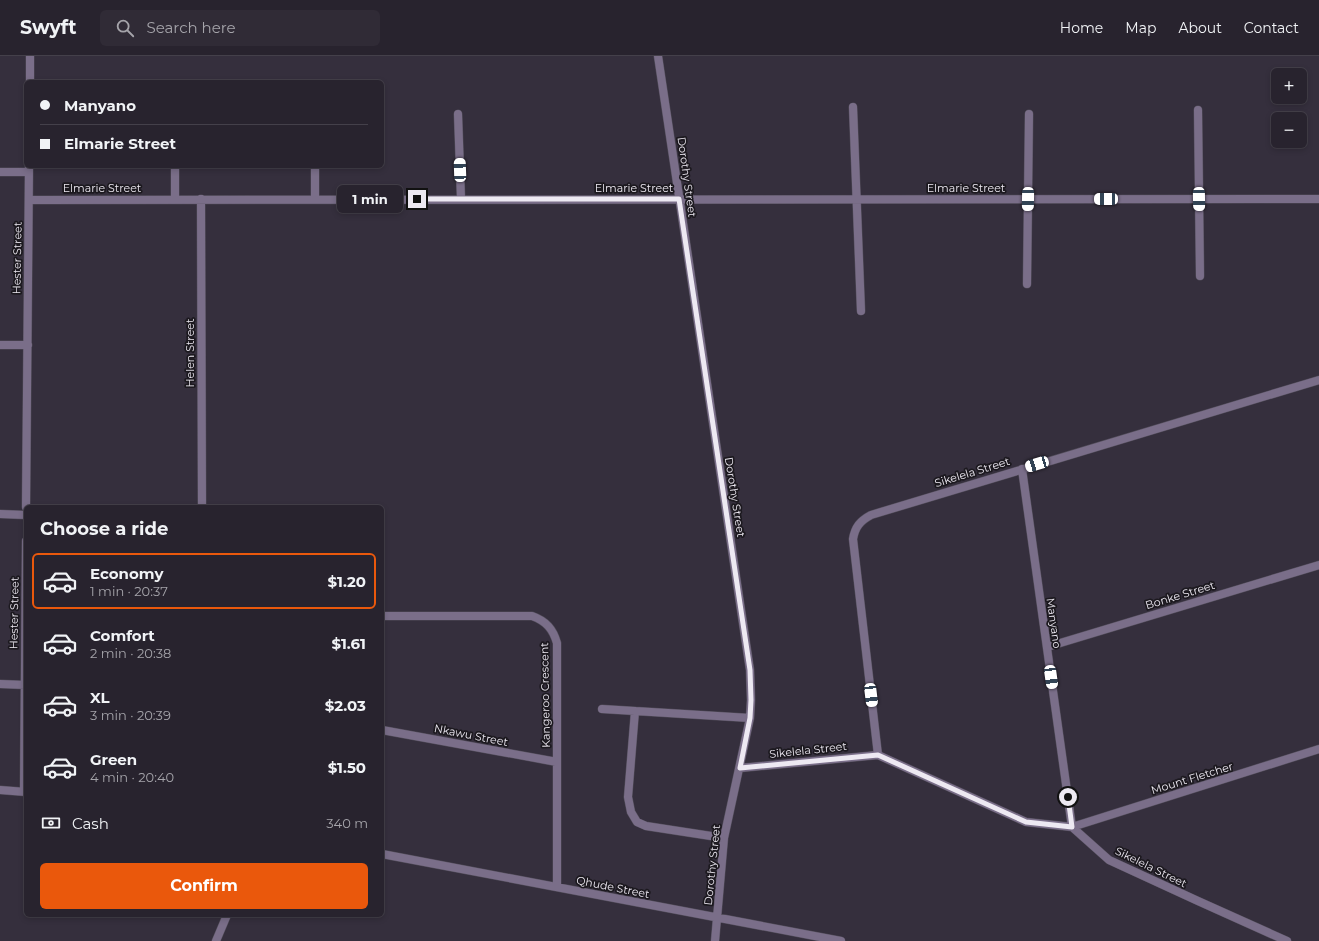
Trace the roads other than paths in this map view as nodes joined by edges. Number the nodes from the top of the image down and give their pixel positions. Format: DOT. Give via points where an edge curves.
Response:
graph roads {
  1 [pos="30,56"];
  2 [pos="658,56"];
  3 [pos="30,80"];
  4 [pos="854,107"];
  5 [pos="1198,110"];
  6 [pos="458,114"];
  7 [pos="1029,114"];
  8 [pos="175,168"];
  9 [pos="315,168"];
  10 [pos="29,169"];
  11 [pos="0,172"];
  12 [pos="175,199"];
  13 [pos="201,199"];
  14 [pos="315,199"];
  15 [pos="461,199"];
  16 [pos="679,199"];
  17 [pos="856,199"];
  18 [pos="1028,199"];
  19 [pos="1199,199"];
  20 [pos="1319,199"];
  21 [pos="29,200"];
  22 [pos="1200,276"];
  23 [pos="1027,284"];
  24 [pos="860,311"];
  25 [pos="28,344"];
  26 [pos="0,345"];
  27 [pos="1319,380"];
  28 [pos="1022,469"];
  29 [pos="26,505"];
  30 [pos="202,505"];
  31 [pos="0,514"];
  32 [pos="24,515"];
  33 [pos="1319,565"];
  34 [pos="384,616"];
  35 [pos="1047,647"];
  36 [pos="0,684"];
  37 [pos="24,685"];
  38 [pos="602,709"];
  39 [pos="635,711"];
  40 [pos="750,718"];
  41 [pos="384,730"];
  42 [pos="1319,749"];
  43 [pos="878,755"];
  44 [pos="557,762"];
  45 [pos="740,768"];
  46 [pos="0,790"];
  47 [pos="24,792"];
  48 [pos="1072,827"];
  49 [pos="724,838"];
  50 [pos="384,854"];
  51 [pos="557,887"];
  52 [pos="226,917"];
  53 [pos="718,918"];
  54 [pos="216,941"];
  55 [pos="715,941"];
  56 [pos="841,941"];
  57 [pos="1287,941"];
  1 -- 3 [label="street"];
  2 -- 16 [label="street, Dorothy Street"];
  4 -- 17 [label="street"];
  5 -- 19 [label="street"];
  6 -- 15 [label="street"];
  7 -- 18 [label="street"];
  8 -- 12 [label="street"];
  9 -- 14 [label="street"];
  10 -- 11 [label="street, Hester Street"];
  10 -- 21 [label="street, Hester Street"];
  12 -- 13 [label="street, Elmarie Street"];
  12 -- 21 [label="street, Elmarie Street"];
  13 -- 14 [label="street, Elmarie Street"];
  13 -- 30 [label="street, Helen Street"];
  14 -- 15 [label="street, Elmarie Street"];
  15 -- 16 [label="street, Elmarie Street"];
  16 -- 17 [label="street, Elmarie Street"];
  16 -- 40 [label="street, Dorothy Street" via="750,670"];
  17 -- 18 [label="street, Elmarie Street"];
  17 -- 24 [label="street"];
  18 -- 19 [label="street, Elmarie Street"];
  18 -- 23 [label="street"];
  19 -- 20 [label="street, Elmarie Street"];
  19 -- 22 [label="street"];
  21 -- 25 [label="street, Hester Street"];
  25 -- 26 [label="street"];
  25 -- 29 [label="street, Hester Street"];
  27 -- 28 [label="street, Sikelela Street"];
  28 -- 35 [label="street, Manyano"];
  28 -- 43 [label="street, Sikelela Street" via="870,514 858,524 853,547"];
  31 -- 32 [label="street"];
  33 -- 35 [label="street, Bonke Street"];
  34 -- 44 [label="street, Kangeroo Crescent" via="532,616 546,623 551,628 556,643"];
  35 -- 48 [label="street, Manyano"];
  36 -- 37 [label="street"];
  38 -- 39 [label="street"];
  39 -- 40 [label="street"];
  39 -- 49 [label="street" via="628,797 631,812 637,822 646,826"];
  40 -- 45 [label="street, Dorothy Street"];
  41 -- 44 [label="street, Nkawu Street"];
  42 -- 48 [label="street, Mount Fletcher"];
  43 -- 45 [label="street, Sikelela Street"];
  43 -- 48 [label="street, Sikelela Street" via="1026,822"];
  44 -- 51 [label="street, Kangeroo Crescent"];
  45 -- 49 [label="street, Dorothy Street"];
  46 -- 47 [label="street"];
  48 -- 57 [label="street, Sikelela Street" via="1109,860"];
  49 -- 53 [label="street, Dorothy Street"];
  50 -- 51 [label="street, Qhude Street"];
  51 -- 53 [label="street, Qhude Street"];
  52 -- 54 [label="street"];
  53 -- 55 [label="street, Dorothy Street"];
  53 -- 56 [label="street, Qhude Street"];
}
